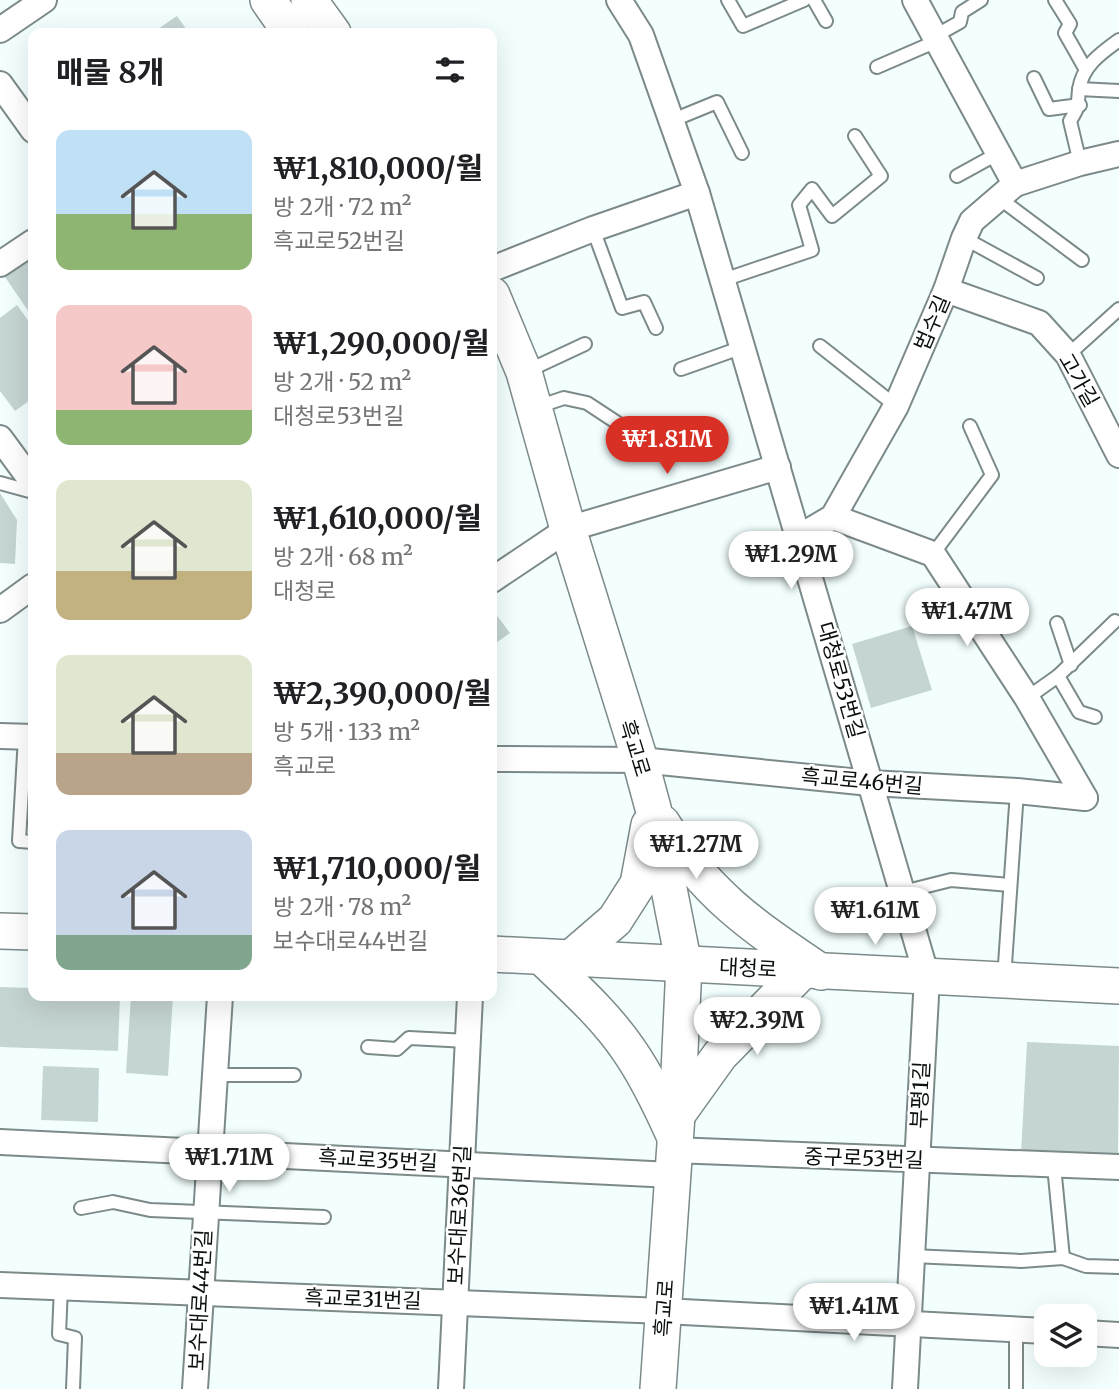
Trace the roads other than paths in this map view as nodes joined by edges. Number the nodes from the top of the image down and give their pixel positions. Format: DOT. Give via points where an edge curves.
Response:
graph roads {
  1 [pos="44,0"];
  2 [pos="268,0"];
  3 [pos="309,0"];
  4 [pos="619,0"];
  5 [pos="728,0"];
  6 [pos="804,0"];
  7 [pos="814,0"];
  8 [pos="915,0"];
  9 [pos="981,0"];
  10 [pos="1055,0"];
  11 [pos="960,6"];
  12 [pos="826,21"];
  13 [pos="288,28"];
  14 [pos="329,28"];
  15 [pos="0,30"];
  16 [pos="936,39"];
  17 [pos="1119,40"];
  18 [pos="877,67"];
  19 [pos="1086,70"];
  20 [pos="1034,78"];
  21 [pos="0,84"];
  22 [pos="1079,89"];
  23 [pos="1119,91"];
  24 [pos="1080,105"];
  25 [pos="673,120"];
  26 [pos="28,123"];
  27 [pos="855,136"];
  28 [pos="743,153"];
  29 [pos="997,154"];
  30 [pos="1119,154"];
  31 [pos="1080,163"];
  32 [pos="957,176"];
  33 [pos="1007,191"];
  34 [pos="698,193"];
  35 [pos="593,229"];
  36 [pos="964,238"];
  37 [pos="28,245"];
  38 [pos="1083,260"];
  39 [pos="0,264"];
  40 [pos="497,267"];
  41 [pos="1037,278"];
  42 [pos="723,280"];
  43 [pos="946,290"];
  44 [pos="497,307"];
  45 [pos="1119,309"];
  46 [pos="656,328"];
  47 [pos="585,344"];
  48 [pos="820,346"];
  49 [pos="743,347"];
  50 [pos="1068,355"];
  51 [pos="681,369"];
  52 [pos="524,372"];
  53 [pos="896,406"];
  54 [pos="534,408"];
  55 [pos="970,426"];
  56 [pos="0,438"];
  57 [pos="660,451"];
  58 [pos="1119,455"];
  59 [pos="778,467"];
  60 [pos="28,476"];
  61 [pos="0,484"];
  62 [pos="28,491"];
  63 [pos="833,517"];
  64 [pos="568,529"];
  65 [pos="799,537"];
  66 [pos="933,554"];
  67 [pos="497,577"];
  68 [pos="28,590"];
  69 [pos="0,610"];
  70 [pos="1115,621"];
  71 [pos="1057,623"];
  72 [pos="1071,665"];
  73 [pos="1058,676"];
  74 [pos="1027,698"];
  75 [pos="1095,717"];
  76 [pos="0,736"];
  77 [pos="28,737"];
  78 [pos="28,747"];
  79 [pos="497,759"];
  80 [pos="640,760"];
  81 [pos="870,783"];
  82 [pos="1017,791"];
  83 [pos="653,808"];
  84 [pos="28,842"];
  85 [pos="1010,885"];
  86 [pos="902,892"];
  87 [pos="0,930"];
  88 [pos="28,932"];
  89 [pos="497,954"];
  90 [pos="556,957"];
  91 [pos="684,965"];
  92 [pos="813,971"];
  93 [pos="927,977"];
  94 [pos="1004,980"];
  95 [pos="1119,986"];
  96 [pos="220,1001"];
  97 [pos="470,1001"];
  98 [pos="468,1041"];
  99 [pos="368,1047"];
  100 [pos="214,1075"];
  101 [pos="294,1075"];
  102 [pos="0,1142"];
  103 [pos="674,1144"];
  104 [pos="209,1152"];
  105 [pos="916,1160"];
  106 [pos="462,1165"];
  107 [pos="1054,1166"];
  108 [pos="1119,1167"];
  109 [pos="81,1208"];
  110 [pos="205,1212"];
  111 [pos="324,1217"];
  112 [pos="912,1255"];
  113 [pos="1063,1258"];
  114 [pos="1119,1267"];
  115 [pos="0,1285"];
  116 [pos="61,1287"];
  117 [pos="201,1293"];
  118 [pos="455,1303"];
  119 [pos="664,1311"];
  120 [pos="908,1323"];
  121 [pos="1016,1329"];
  122 [pos="1034,1330"];
  123 [pos="1097,1334"];
  124 [pos="1119,1335"];
  125 [pos="73,1389"];
  126 [pos="195,1389"];
  127 [pos="451,1389"];
  128 [pos="658,1389"];
  129 [pos="905,1389"];
  130 [pos="1016,1389"];
  1 -- 15 [label="street"];
  2 -- 13 [label="main road"];
  3 -- 14 [label="main road"];
  4 -- 25 [label="street, 대청로53번길" via="641,35"];
  5 -- 6 [label="lane" via="743,26"];
  7 -- 12 [label="lane"];
  8 -- 16 [label="street"];
  9 -- 11 [label="lane"];
  10 -- 19 [label="lane" via="1070,24 1065,33"];
  11 -- 16 [label="lane" via="960,22"];
  16 -- 18 [label="lane"];
  16 -- 29 [label="street"];
  17 -- 19 [label="lane"];
  19 -- 22 [label="lane"];
  20 -- 24 [label="lane" via="1049,109"];
  21 -- 26 [label="street"];
  22 -- 23 [label="lane"];
  22 -- 24 [label="lane"];
  24 -- 31 [label="lane" via="1070,121"];
  25 -- 28 [label="lane" via="717,102"];
  25 -- 34 [label="street, 대청로53번길"];
  27 -- 42 [label="lane" via="881,176 832,216 811,189 799,205 812,250"];
  29 -- 32 [label="lane"];
  29 -- 33 [label="street"];
  30 -- 31 [label="street"];
  31 -- 33 [label="street"];
  33 -- 36 [label="street, 법수길" via="972,221"];
  33 -- 38 [label="lane"];
  34 -- 35 [label="street"];
  34 -- 42 [label="street, 대청로53번길"];
  35 -- 40 [label="street"];
  35 -- 46 [label="lane" via="622,308 644,302"];
  36 -- 41 [label="lane"];
  36 -- 43 [label="street, 법수길"];
  37 -- 39 [label="street"];
  42 -- 49 [label="street, 대청로53번길"];
  43 -- 50 [label="street, 고가길" via="1039,323"];
  43 -- 53 [label="street, 법수길"];
  44 -- 52 [label="main road, 흑교로"];
  45 -- 50 [label="lane"];
  47 -- 52 [label="lane"];
  48 -- 53 [label="lane"];
  49 -- 51 [label="lane"];
  49 -- 59 [label="street, 대청로53번길"];
  50 -- 58 [label="street, 고가길"];
  52 -- 54 [label="main road, 흑교로"];
  53 -- 63 [label="street, 법수길"];
  54 -- 57 [label="lane" via="564,398 587,403"];
  54 -- 64 [label="main road, 흑교로"];
  55 -- 66 [label="lane" via="992,475"];
  56 -- 60 [label="street"];
  59 -- 64 [label="street"];
  59 -- 65 [label="street, 대청로53번길"];
  61 -- 62 [label="lane"];
  63 -- 65 [label="street, 법수길"];
  63 -- 66 [label="street"];
  64 -- 67 [label="street"];
  64 -- 80 [label="main road, 흑교로"];
  65 -- 81 [label="street, 대청로53번길"];
  66 -- 74 [label="street"];
  68 -- 69 [label="street"];
  70 -- 72 [label="lane"];
  71 -- 72 [label="lane"];
  72 -- 73 [label="lane"];
  73 -- 74 [label="lane"];
  73 -- 75 [label="lane" via="1079,712"];
  74 -- 82 [label="street, 흑교로46번길" via="1085,799"];
  76 -- 77 [label="street"];
  78 -- 84 [label="lane" via="19,841"];
  79 -- 80 [label="street, 흑교로46번길"];
  80 -- 81 [label="street, 흑교로46번길"];
  80 -- 83 [label="main road, 흑교로"];
  81 -- 82 [label="street, 흑교로46번길"];
  81 -- 86 [label="street, 대청로53번길"];
  82 -- 85 [label="lane"];
  83 -- 90 [label="main road" via="638,884 615,920"];
  83 -- 91 [label="main road, 흑교로"];
  83 -- 92 [label="main road" via="706,884"];
  85 -- 86 [label="lane" via="951,880"];
  85 -- 94 [label="lane"];
  86 -- 93 [label="street, 대청로53번길"];
  87 -- 88 [label="main road"];
  89 -- 90 [label="main road, 대청로"];
  90 -- 91 [label="main road, 대청로"];
  90 -- 103 [label="main road" via="628,1048 656,1096"];
  91 -- 92 [label="main road, 대청로"];
  91 -- 103 [label="main road, 흑교로"];
  92 -- 93 [label="main road, 대청로"];
  92 -- 103 [label="main road" via="720,1055"];
  93 -- 94 [label="main road, 대청로"];
  93 -- 105 [label="street, 부평1길"];
  94 -- 95 [label="main road, 대청로"];
  96 -- 100 [label="street, 보수대로44번길"];
  97 -- 98 [label="street, 보수대로36번길"];
  98 -- 99 [label="lane" via="410,1038 397,1049"];
  98 -- 106 [label="street, 보수대로36번길"];
  100 -- 101 [label="lane"];
  100 -- 104 [label="street, 보수대로44번길"];
  102 -- 104 [label="street, 흑교로35번길"];
  103 -- 105 [label="street, 중구로53번길"];
  103 -- 106 [label="street, 흑교로35번길"];
  103 -- 119 [label="main road, 흑교로"];
  104 -- 106 [label="street, 흑교로35번길"];
  104 -- 110 [label="street, 보수대로44번길"];
  105 -- 107 [label="street, 중구로53번길"];
  105 -- 112 [label="street, 부평1길"];
  106 -- 118 [label="street, 보수대로36번길"];
  107 -- 108 [label="street, 중구로53번길"];
  107 -- 113 [label="lane"];
  109 -- 110 [label="lane, 보수대로44번길" via="113,1202 150,1210"];
  110 -- 111 [label="lane, 보수대로44번길"];
  110 -- 117 [label="street, 보수대로44번길"];
  112 -- 113 [label="lane" via="1021,1261"];
  112 -- 120 [label="street, 부평1길"];
  113 -- 114 [label="lane" via="1086,1266"];
  115 -- 116 [label="street, 흑교로31번길"];
  116 -- 117 [label="street, 흑교로31번길"];
  116 -- 125 [label="lane" via="59,1334 75,1338"];
  117 -- 118 [label="street, 흑교로31번길"];
  117 -- 126 [label="street, 보수대로44번길"];
  118 -- 119 [label="street, 흑교로31번길"];
  118 -- 127 [label="street, 보수대로36번길"];
  119 -- 120 [label="street, 흑교로31번길"];
  119 -- 128 [label="main road, 흑교로"];
  120 -- 121 [label="street, 흑교로31번길"];
  120 -- 129 [label="street, 부평1길"];
  121 -- 122 [label="street, 흑교로31번길"];
  121 -- 130 [label="lane"];
  123 -- 124 [label="street"];
}
